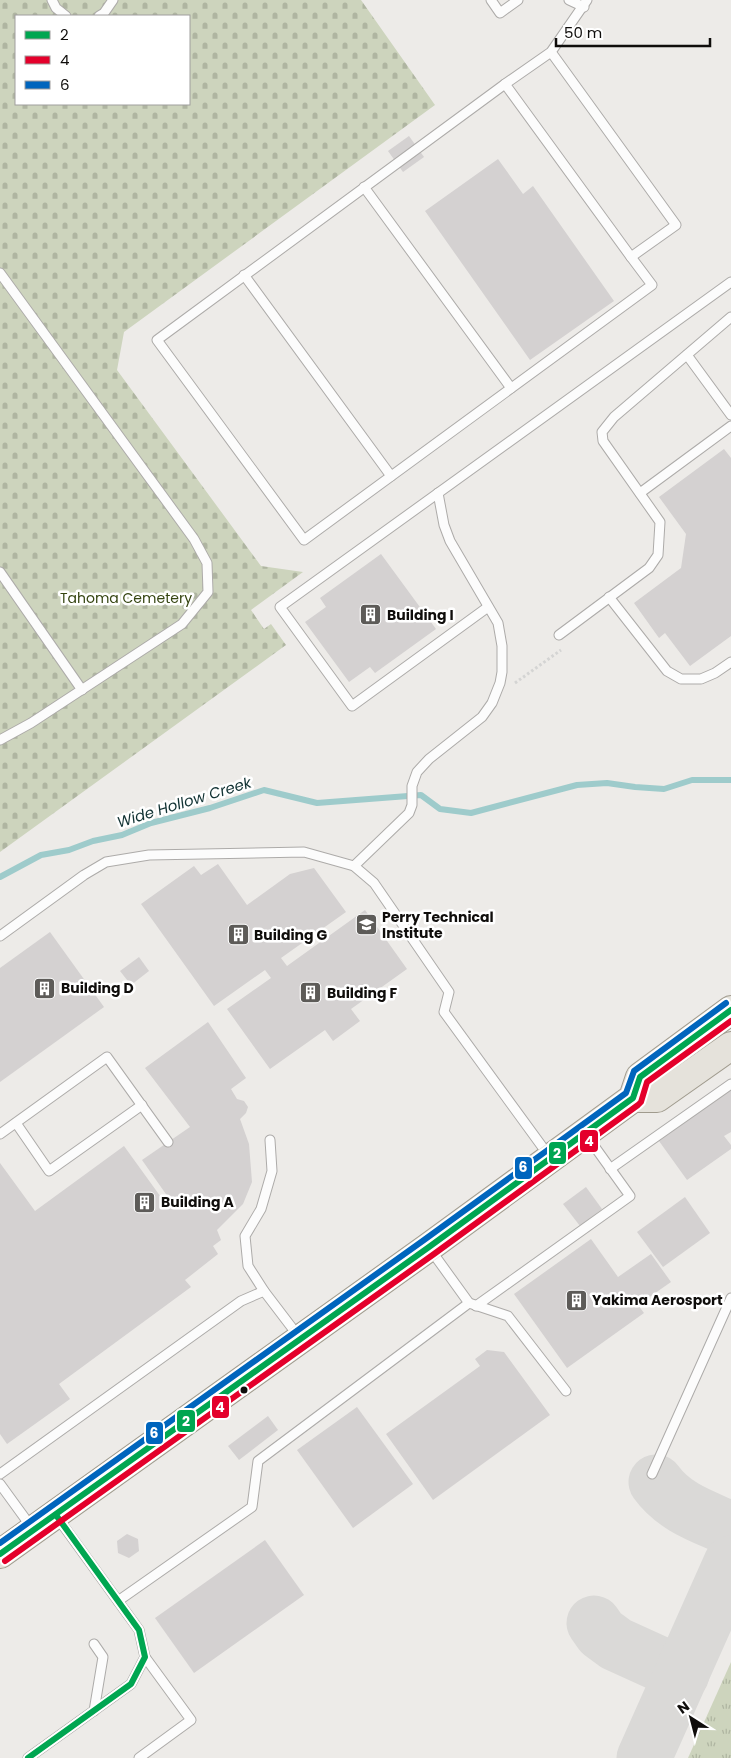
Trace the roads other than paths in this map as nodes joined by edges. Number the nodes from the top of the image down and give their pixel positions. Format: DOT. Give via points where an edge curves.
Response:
graph roads {
  1 [pos="52,0"];
  2 [pos="113,0"];
  3 [pos="491,0"];
  4 [pos="518,0"];
  5 [pos="569,0"];
  6 [pos="586,4"];
  7 [pos="65,15"];
  8 [pos="101,15"];
  9 [pos="551,52"];
  10 [pos="505,84"];
  11 [pos="364,187"];
  12 [pos="631,257"];
  13 [pos="0,273"];
  14 [pos="244,276"];
  15 [pos="731,282"];
  16 [pos="731,317"];
  17 [pos="687,355"];
  18 [pos="511,388"];
  19 [pos="731,415"];
  20 [pos="731,426"];
  21 [pos="391,476"];
  22 [pos="438,493"];
  23 [pos="640,493"];
  24 [pos="0,572"];
  25 [pos="610,597"];
  26 [pos="488,607"];
  27 [pos="559,635"];
  28 [pos="731,662"];
  29 [pos="82,690"];
  30 [pos="0,740"];
  31 [pos="354,866"];
  32 [pos="0,936"];
  33 [pos="731,1010"];
  34 [pos="731,1046"];
  35 [pos="731,1084"];
  36 [pos="633,1098"];
  37 [pos="142,1105"];
  38 [pos="16,1123"];
  39 [pos="585,1133"];
  40 [pos="0,1134"];
  41 [pos="270,1140"];
  42 [pos="168,1142"];
  43 [pos="550,1158"];
  44 [pos="610,1168"];
  45 [pos="429,1247"];
  46 [pos="264,1291"];
  47 [pos="731,1298"];
  48 [pos="472,1305"];
  49 [pos="301,1339"];
  50 [pos="566,1391"];
  51 [pos="0,1474"];
  52 [pos="652,1474"];
  53 [pos="0,1484"];
  54 [pos="56,1515"];
  55 [pos="34,1530"];
  56 [pos="0,1554"];
  57 [pos="118,1601"];
  58 [pos="94,1644"];
  59 [pos="145,1657"];
  60 [pos="94,1711"];
  61 [pos="28,1758"];
  62 [pos="139,1758"];
  1 -- 7 [label="lane"];
  2 -- 8 [label="lane"];
  3 -- 4 [label="lane" via="500,13"];
  5 -- 6 [label="lane"];
  6 -- 9 [label="lane"];
  9 -- 10 [label="lane"];
  9 -- 12 [label="lane" via="676,225"];
  10 -- 11 [label="lane"];
  10 -- 12 [label="lane"];
  11 -- 14 [label="lane"];
  11 -- 18 [label="lane"];
  12 -- 18 [label="lane" via="652,285"];
  13 -- 29 [label="lane" via="194,539 207,563 208,592 182,624"];
  14 -- 21 [label="lane"];
  14 -- 21 [label="lane" via="156,340 304,540"];
  15 -- 22 [label="lane"];
  16 -- 17 [label="lane"];
  17 -- 19 [label="lane"];
  17 -- 23 [label="lane" via="614,417 602,432 603,441"];
  18 -- 21 [label="lane"];
  20 -- 23 [label="lane"];
  22 -- 26 [label="lane" via="450,541"];
  22 -- 26 [label="lane" via="280,607 352,706"];
  23 -- 25 [label="lane" via="660,522 658,555 649,568"];
  24 -- 29 [label="lane"];
  25 -- 27 [label="lane"];
  25 -- 28 [label="lane" via="666,671 681,679 701,680 716,674"];
  26 -- 31 [label="lane" via="498,623 502,646 500,683 492,703 482,717 417,772 409,813"];
  29 -- 30 [label="lane"];
  31 -- 32 [label="lane" via="304,852 150,855 106,862"];
  31 -- 43 [label="lane" via="374,884 449,992 444,1012"];
  33 -- 36 [label="main road" via="640,1077"];
  34 -- 36 [label="main road" via="657,1098"];
  35 -- 44 [label="lane"];
  36 -- 39 [label="main road"];
  37 -- 38 [label="lane" via="106,1057"];
  37 -- 38 [label="lane" via="49,1171"];
  37 -- 42 [label="lane"];
  38 -- 40 [label="lane"];
  39 -- 43 [label="main road"];
  39 -- 44 [label="lane"];
  41 -- 46 [label="lane" via="272,1171 260,1209 245,1236 248,1266"];
  43 -- 45 [label="main road"];
  44 -- 48 [label="lane" via="630,1196"];
  45 -- 48 [label="lane"];
  45 -- 49 [label="main road"];
  46 -- 49 [label="lane"];
  46 -- 51 [label="lane" via="241,1301"];
  47 -- 52 [label="lane"];
  48 -- 50 [label="lane" via="508,1316"];
  48 -- 57 [label="lane" via="258,1461 252,1507"];
  49 -- 54 [label="main road"];
  53 -- 55 [label="lane"];
  54 -- 55 [label="main road"];
  54 -- 57 [label="lane"];
  55 -- 56 [label="main road"];
  57 -- 59 [label="lane" via="139,1630"];
  58 -- 60 [label="lane" via="103,1657"];
  59 -- 60 [label="lane" via="131,1684"];
  59 -- 62 [label="lane" via="191,1720"];
  60 -- 61 [label="lane"];
}
